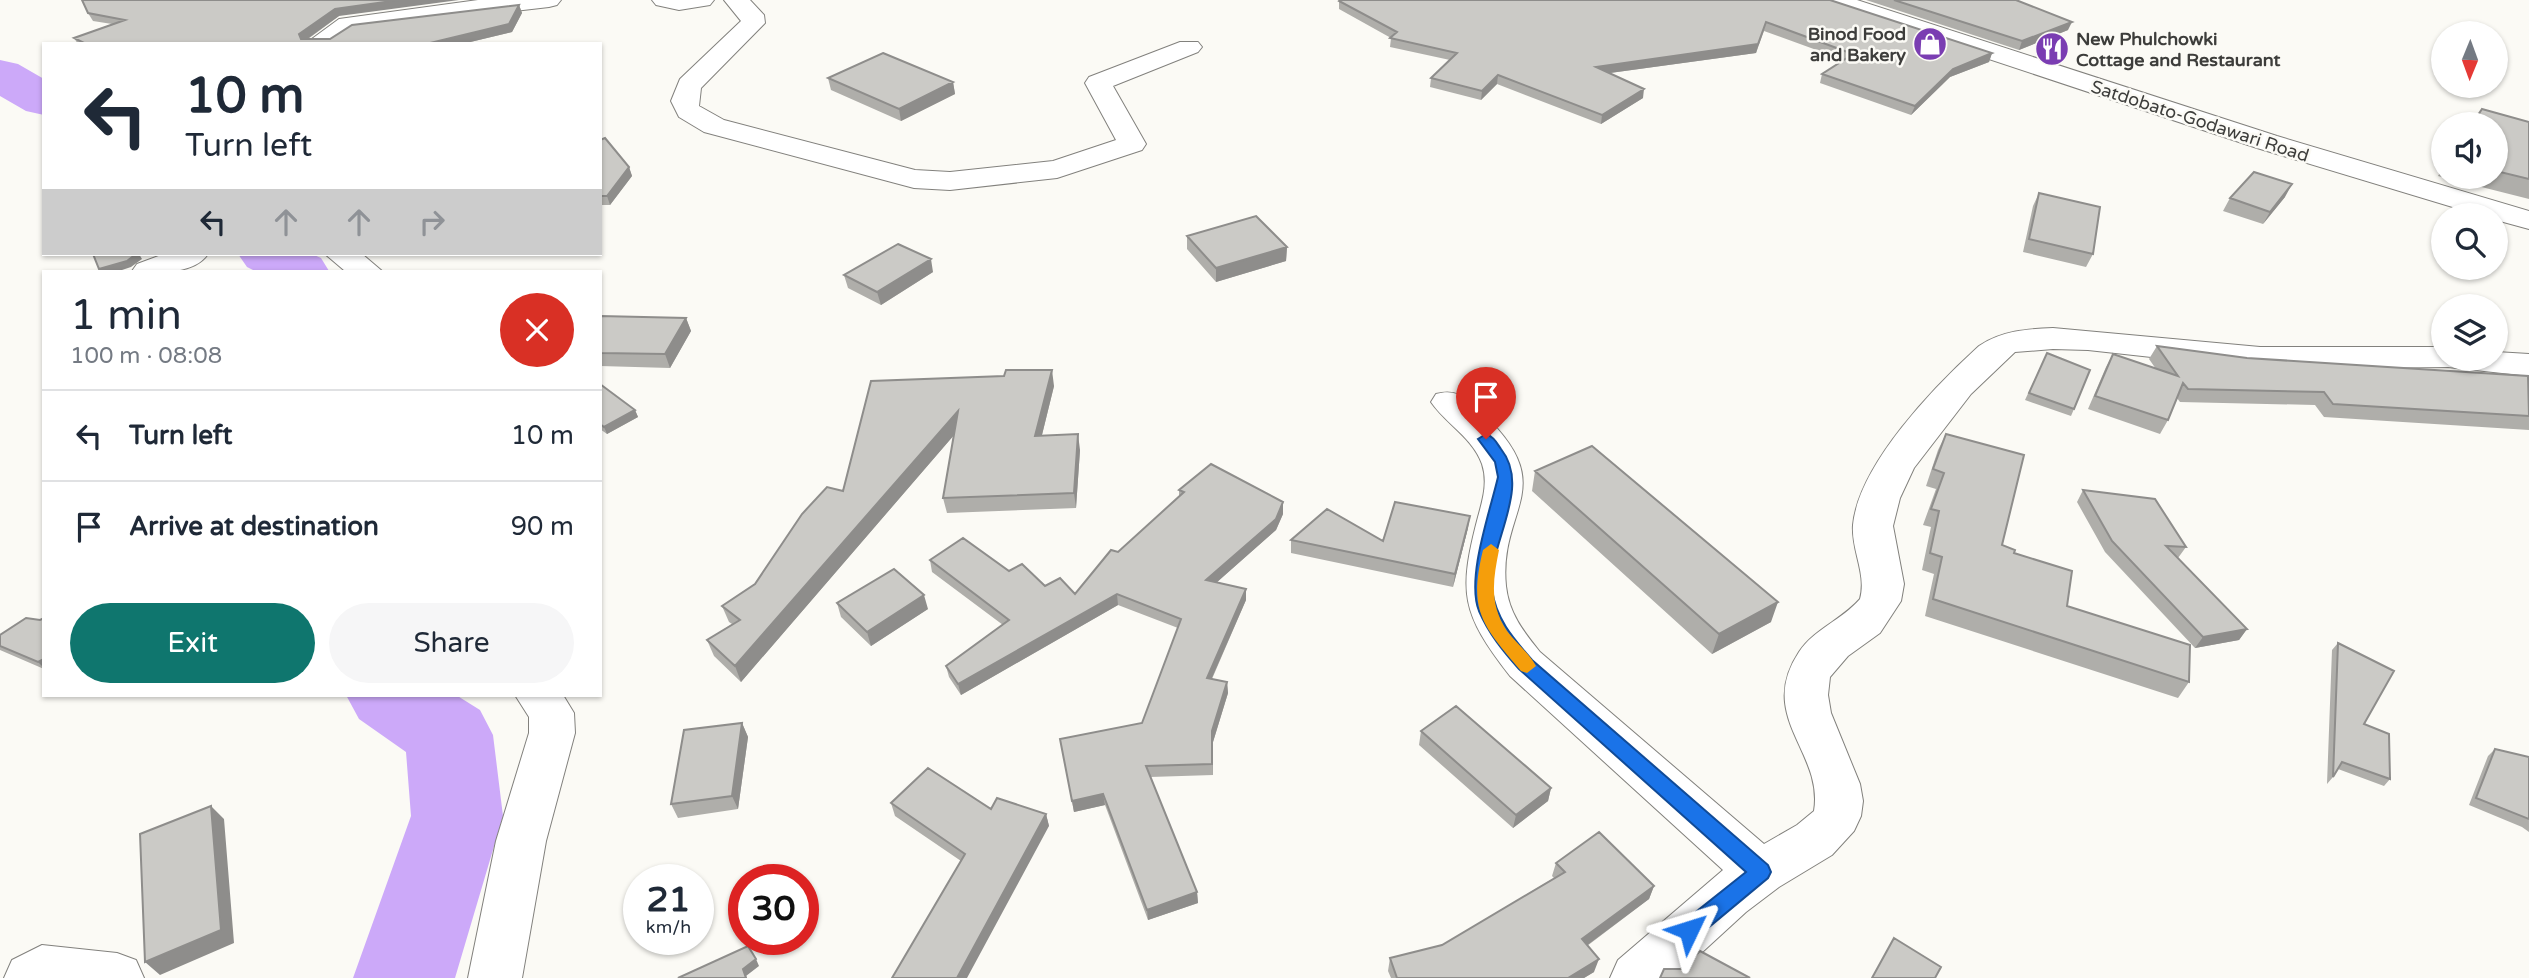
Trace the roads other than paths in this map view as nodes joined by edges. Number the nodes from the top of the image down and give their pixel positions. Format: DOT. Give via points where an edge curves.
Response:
graph roads {
  1 [pos="549,0"];
  2 [pos="664,0"];
  3 [pos="702,0"];
  4 [pos="736,0"];
  5 [pos="1835,0"];
  6 [pos="320,42"];
  7 [pos="1189,47"];
  8 [pos="2529,220"];
  9 [pos="187,256"];
  10 [pos="344,256"];
  11 [pos="151,270"];
  12 [pos="365,270"];
  13 [pos="2431,358"];
  14 [pos="2508,363"];
  15 [pos="2529,365"];
  16 [pos="1449,402"];
  17 [pos="539,697"];
  18 [pos="1760,872"];
  19 [pos="31,978"];
  20 [pos="117,978"];
  21 [pos="495,978"];
  22 [pos="1637,978"];
  1 -- 6 [label="street" via="348,24"];
  2 -- 3 [label="street"];
  4 -- 7 [label="street" via="752,15 753,23 689,85 684,105 693,116 914,180 973,180 1057,169 1132,144 1098,83"];
  5 -- 8 [label="street, Satdobato-Godawari Road" via="2135,101"];
  9 -- 11 [label="street"];
  10 -- 12 [label="street"];
  13 -- 18 [label="street" via="2257,358 2046,340 2005,344 1989,355 1922,428 1890,476 1875,513 1873,532 1883,583 1880,601 1867,619 1825,649 1807,680 1805,701 1811,728 1839,799 1836,818 1816,839"];
  14 -- 15 [label="street"];
  16 -- 18 [label="street" via="1503,461 1504,492 1483,586 1487,609 1500,635 1525,664"];
  17 -- 21 [label="street" via="551,713 552,733 521,841"];
  18 -- 22 [label="street"];
  19 -- 20 [label="street" via="42,971"];
}
